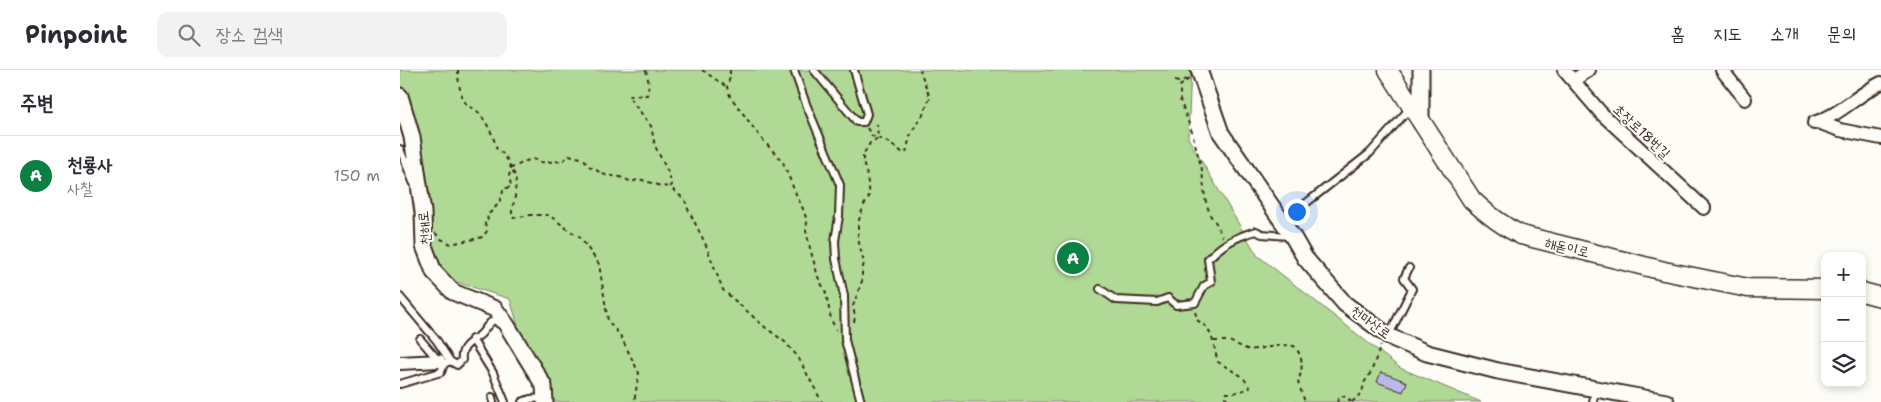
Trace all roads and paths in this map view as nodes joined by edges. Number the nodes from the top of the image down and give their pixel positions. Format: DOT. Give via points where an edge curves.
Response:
graph roads {
  1 [pos="458,70"];
  2 [pos="646,70"];
  3 [pos="702,70"];
  4 [pos="730,70"];
  5 [pos="794,70"];
  6 [pos="814,70"];
  7 [pos="854,70"];
  8 [pos="920,70"];
  9 [pos="1199,70"];
  10 [pos="1388,70"];
  11 [pos="1421,70"];
  12 [pos="1564,70"];
  13 [pos="1588,70"];
  14 [pos="1722,70"];
  15 [pos="1574,80"];
  16 [pos="1175,81"];
  17 [pos="1881,83"];
  18 [pos="727,86"];
  19 [pos="400,96"];
  20 [pos="1745,99"];
  21 [pos="1411,107"];
  22 [pos="864,122"];
  23 [pos="877,124"];
  24 [pos="1421,124"];
  25 [pos="877,138"];
  26 [pos="1881,138"];
  27 [pos="400,150"];
  28 [pos="511,170"];
  29 [pos="670,187"];
  30 [pos="419,188"];
  31 [pos="1704,208"];
  32 [pos="1282,222"];
  33 [pos="431,229"];
  34 [pos="1293,237"];
  35 [pos="1226,243"];
  36 [pos="1409,268"];
  37 [pos="1100,288"];
  38 [pos="1821,289"];
  39 [pos="1866,293"];
  40 [pos="400,297"];
  41 [pos="1881,297"];
  42 [pos="1186,304"];
  43 [pos="506,324"];
  44 [pos="1386,334"];
  45 [pos="420,339"];
  46 [pos="472,339"];
  47 [pos="845,340"];
  48 [pos="1214,341"];
  49 [pos="444,362"];
  50 [pos="400,364"];
  51 [pos="400,384"];
  52 [pos="1594,396"];
  53 [pos="545,400"];
  54 [pos="505,402"];
  55 [pos="522,402"];
  56 [pos="634,402"];
  57 [pos="822,402"];
  58 [pos="861,402"];
  59 [pos="1231,402"];
  60 [pos="1305,402"];
  61 [pos="1337,402"];
  62 [pos="1352,402"];
  63 [pos="1666,402"];
  1 -- 28 [label="path" via="460,90 468,106 476,110 493,134 496,150 504,153"];
  2 -- 29 [label="path" via="647,95 628,96 651,126 655,146 668,172"];
  3 -- 18 [label="path"];
  4 -- 18 [label="path"];
  5 -- 47 [label="lane" via="840,185 835,241 844,296"];
  6 -- 22 [label="lane" via="856,122"];
  7 -- 22 [label="lane" via="867,114"];
  8 -- 25 [label="path" via="930,98 910,136 906,153"];
  9 -- 32 [label="street, 천마산로" via="1221,133"];
  10 -- 21 [label="main road, 해돋이로"];
  11 -- 24 [label="street"];
  12 -- 15 [label="street, 초장로18번길"];
  13 -- 15 [label="street"];
  14 -- 20 [label="street"];
  15 -- 31 [label="street, 초장로18번길" via="1601,113"];
  16 -- 35 [label="path" via="1192,77 1180,86 1180,100 1202,170 1207,206"];
  17 -- 26 [label="street" via="1833,116 1816,122"];
  18 -- 47 [label="path" via="730,96 788,171 804,211 810,248 834,327"];
  19 -- 30 [label="street, 천해로" via="412,137"];
  21 -- 24 [label="main road, 해돋이로"];
  21 -- 32 [label="lane" via="1370,153"];
  22 -- 25 [label="path" via="872,136"];
  23 -- 25 [label="path"];
  24 -- 38 [label="main road, 해돋이로" via="1472,200 1488,215 1521,235 1664,271 1748,288"];
  25 -- 47 [label="path" via="863,155 870,196 858,223 864,263 862,281 853,306 852,333"];
  27 -- 30 [label="lane" via="413,183"];
  28 -- 29 [label="path" via="528,160 562,162 569,155 584,159 589,166 606,175"];
  28 -- 33 [label="path" via="512,184 503,190 494,210 486,215 487,231 483,237 451,244"];
  28 -- 56 [label="path" via="516,176 515,199 510,208 513,218 549,215 579,236 599,264 608,321 620,335 639,373"];
  29 -- 57 [label="path" via="685,200 723,290 785,342 798,357"];
  30 -- 43 [label="street, 천해로" via="424,246 434,272 453,292 495,309"];
  32 -- 34 [label="street, 천마산로"];
  34 -- 35 [label="lane" via="1256,231"];
  34 -- 44 [label="street, 천마산로" via="1305,258 1345,304"];
  35 -- 42 [label="lane" via="1208,259 1211,282 1204,286 1195,303"];
  36 -- 44 [label="lane" via="1404,278 1412,289"];
  37 -- 42 [label="lane" via="1116,300 1157,302 1168,298 1176,305"];
  39 -- 41 [label="main road"];
  40 -- 49 [label="lane" via="437,341"];
  42 -- 48 [label="path" via="1185,307 1195,312 1198,321 1205,324"];
  43 -- 46 [label="lane" via="500,326 495,320 491,321 479,336"];
  43 -- 53 [label="street, 천해로" via="544,386"];
  44 -- 52 [label="street, 천마산로" via="1427,354"];
  44 -- 62 [label="path" via="1362,392"];
  45 -- 49 [label="lane"];
  46 -- 49 [label="lane" via="457,365"];
  46 -- 54 [label="lane" via="494,373"];
  47 -- 58 [label="lane"];
  48 -- 59 [label="path" via="1218,362 1243,377 1250,388 1225,393"];
  48 -- 60 [label="path" via="1229,341 1249,350 1294,346 1301,354 1302,372 1298,382"];
  49 -- 50 [label="street"];
  49 -- 51 [label="lane" via="441,372"];
  52 -- 63 [label="street, 천마산로"];
  53 -- 55 [label="lane"];
  61 -- 62 [label="path" via="1340,396"];
}
